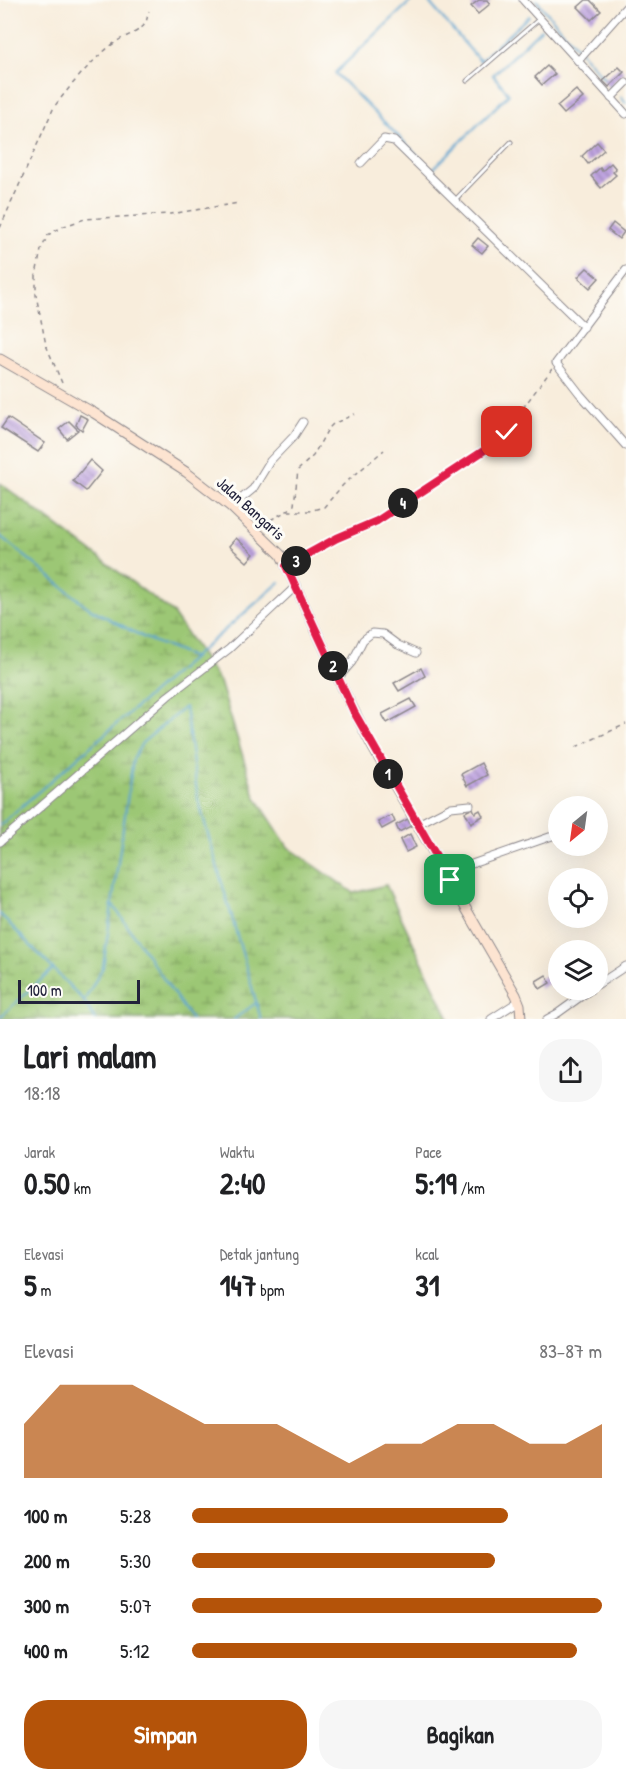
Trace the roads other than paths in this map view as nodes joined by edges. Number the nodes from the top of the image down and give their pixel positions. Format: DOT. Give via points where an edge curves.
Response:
graph roads {
  1 [pos="523,0"];
  2 [pos="626,7"];
  3 [pos="540,18"];
  4 [pos="578,61"];
  5 [pos="467,81"];
  6 [pos="626,83"];
  7 [pos="611,98"];
  8 [pos="626,114"];
  9 [pos="511,142"];
  10 [pos="361,163"];
  11 [pos="455,200"];
  12 [pos="626,270"];
  13 [pos="584,327"];
  14 [pos="0,359"];
  15 [pos="303,422"];
  16 [pos="626,446"];
  17 [pos="231,507"];
  18 [pos="295,587"];
  19 [pos="416,653"];
  20 [pos="338,678"];
  21 [pos="470,805"];
  22 [pos="418,824"];
  23 [pos="548,838"];
  24 [pos="0,842"];
  25 [pos="450,880"];
  26 [pos="626,966"];
  27 [pos="608,978"];
  28 [pos="576,1000"];
  29 [pos="519,1001"];
  30 [pos="491,1019"];
  31 [pos="521,1019"];
  32 [pos="547,1019"];
  1 -- 3 [label="street"];
  2 -- 4 [label="street"];
  3 -- 4 [label="street"];
  3 -- 5 [label="lane"];
  4 -- 7 [label="street"];
  6 -- 7 [label="street"];
  7 -- 8 [label="street"];
  9 -- 11 [label="lane"];
  10 -- 11 [label="street" via="384,139 391,139"];
  11 -- 13 [label="street"];
  12 -- 13 [label="street"];
  13 -- 16 [label="street" via="556,363"];
  14 -- 17 [label="street, Jalan Bangaris" via="186,472"];
  15 -- 17 [label="street" via="270,461 253,489"];
  17 -- 18 [label="street, Jalan Bangaris" via="281,555"];
  18 -- 20 [label="street, Jalan Bangaris"];
  18 -- 24 [label="street"];
  19 -- 20 [label="street" via="383,634 372,633"];
  20 -- 22 [label="street, Jalan Bangaris"];
  21 -- 22 [label="street" via="451,807"];
  22 -- 25 [label="street, Jalan Bangaris"];
  23 -- 25 [label="street" via="470,865"];
  25 -- 29 [label="street, Jalan Bangaris"];
  26 -- 27 [label="street"];
  28 -- 32 [label="street"];
  29 -- 30 [label="street"];
  29 -- 31 [label="street, Jalan Bangaris"];
}
